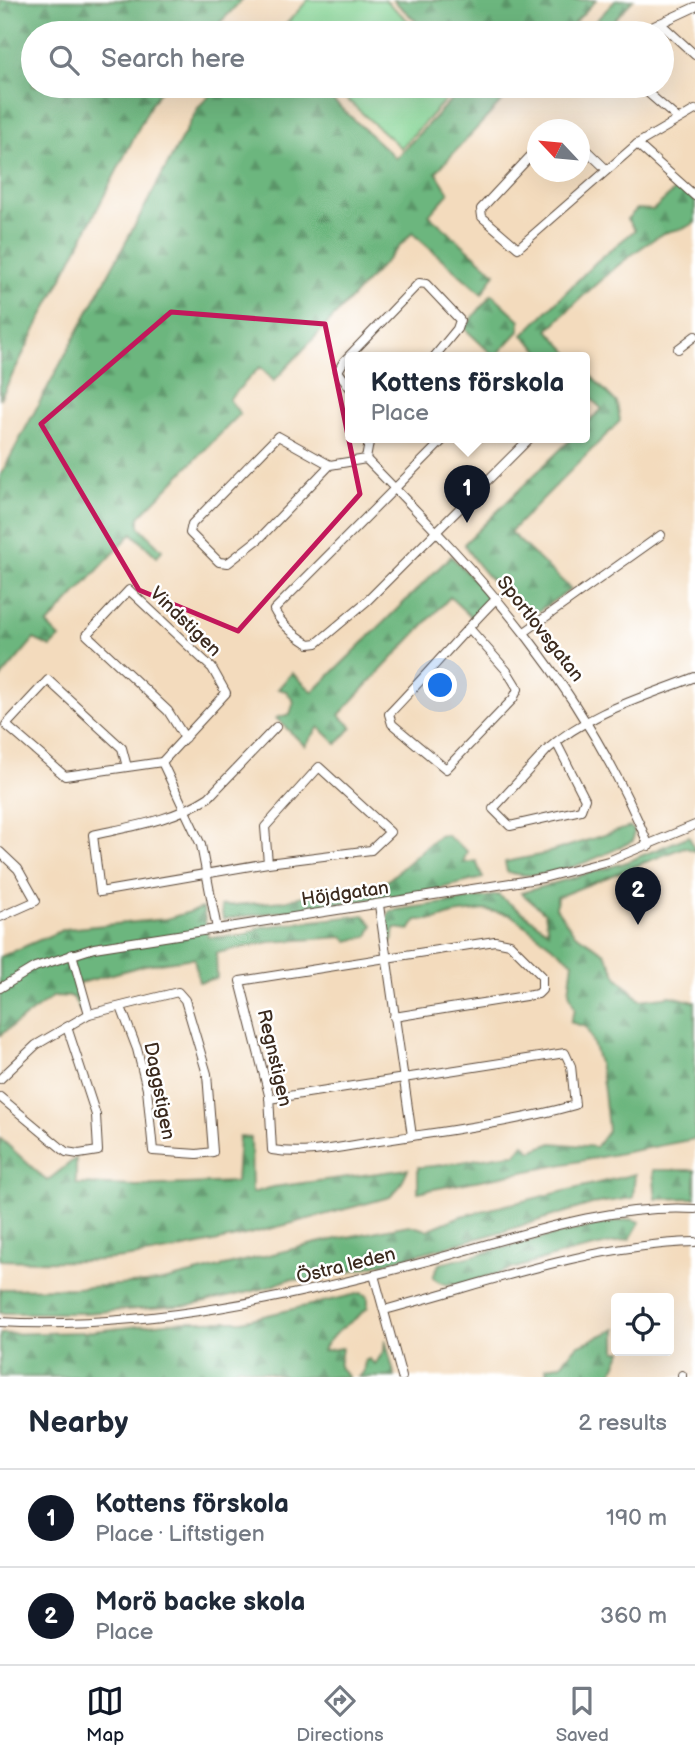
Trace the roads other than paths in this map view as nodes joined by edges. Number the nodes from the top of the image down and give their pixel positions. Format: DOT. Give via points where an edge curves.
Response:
graph roads {
  1 [pos="695,7"];
  2 [pos="664,21"];
  3 [pos="674,36"];
  4 [pos="695,55"];
  5 [pos="654,98"];
  6 [pos="695,110"];
  7 [pos="677,118"];
  8 [pos="637,144"];
  9 [pos="590,155"];
  10 [pos="527,159"];
  11 [pos="606,169"];
  12 [pos="695,196"];
  13 [pos="695,336"];
  14 [pos="678,349"];
  15 [pos="353,352"];
  16 [pos="438,352"];
  17 [pos="345,360"];
  18 [pos="345,380"];
  19 [pos="369,443"];
  20 [pos="440,443"];
  21 [pos="525,443"];
  22 [pos="366,460"];
  23 [pos="330,465"];
  24 [pos="396,489"];
  25 [pos="438,533"];
  26 [pos="661,535"];
  27 [pos="497,598"];
  28 [pos="469,628"];
  29 [pos="526,631"];
  30 [pos="695,677"];
  31 [pos="587,720"];
  32 [pos="276,727"];
  33 [pos="185,738"];
  34 [pos="556,742"];
  35 [pos="162,762"];
  36 [pos="127,767"];
  37 [pos="184,810"];
  38 [pos="695,825"];
  39 [pos="649,845"];
  40 [pos="0,852"];
  41 [pos="268,863"];
  42 [pos="206,874"];
  43 [pos="379,905"];
  44 [pos="0,917"];
  45 [pos="216,929"];
  46 [pos="72,954"];
  47 [pos="387,958"];
  48 [pos="0,988"];
  49 [pos="121,1007"];
  50 [pos="89,1014"];
  51 [pos="394,1017"];
  52 [pos="67,1027"];
  53 [pos="404,1077"];
  54 [pos="0,1079"];
  55 [pos="0,1097"];
  56 [pos="269,1099"];
  57 [pos="412,1136"];
  58 [pos="695,1209"];
  59 [pos="695,1242"];
  60 [pos="374,1275"];
  61 [pos="384,1310"];
  62 [pos="0,1322"];
  63 [pos="402,1377"];
  1 -- 2 [label="street"];
  3 -- 4 [label="street"];
  5 -- 7 [label="street"];
  6 -- 7 [label="street"];
  7 -- 8 [label="street"];
  8 -- 11 [label="street"];
  8 -- 12 [label="street"];
  9 -- 11 [label="street"];
  10 -- 11 [label="street" via="481,209 482,216 518,248"];
  13 -- 14 [label="street"];
  15 -- 16 [label="street" via="419,284 426,284 460,320"];
  17 -- 18 [label="street" via="338,371"];
  19 -- 22 [label="street"];
  20 -- 24 [label="street"];
  21 -- 25 [label="street"];
  22 -- 23 [label="street"];
  22 -- 24 [label="street, Sportlovsgatan"];
  23 -- 23 [label="street" via="283,437 272,438 192,524 190,533 219,562 228,563 260,538"];
  24 -- 25 [label="street, Sportlovsgatan"];
  24 -- 25 [label="street" via="279,604 274,610 279,619 307,643 317,643"];
  25 -- 27 [label="street, Sportlovsgatan"];
  26 -- 29 [label="street"];
  27 -- 28 [label="street"];
  27 -- 29 [label="street, Sportlovsgatan"];
  28 -- 28 [label="street" via="389,714 392,723 446,769 513,699 518,688"];
  29 -- 31 [label="street, Sportlovsgatan"];
  30 -- 31 [label="street"];
  31 -- 34 [label="street"];
  31 -- 39 [label="street, Sportlovsgatan"];
  32 -- 37 [label="street" via="209,797"];
  33 -- 33 [label="street, Vindstigen" via="168,711 87,635 129,590 212,668 226,693"];
  33 -- 35 [label="street, Vindstigen"];
  34 -- 34 [label="street" via="493,809 510,826 585,806"];
  35 -- 36 [label="street"];
  35 -- 37 [label="street"];
  36 -- 36 [label="street" via="122,748 48,680 6,725 65,776"];
  37 -- 42 [label="street" via="201,845"];
  37 -- 42 [label="street" via="164,820 93,835 100,892"];
  38 -- 39 [label="street, Höjdgatan"];
  39 -- 43 [label="street, Höjdgatan" via="543,878"];
  40 -- 44 [label="street" via="18,869 36,901"];
  41 -- 41 [label="street" via="265,827 319,766 390,832 371,850"];
  41 -- 42 [label="street"];
  42 -- 45 [label="street"];
  43 -- 45 [label="street, Höjdgatan"];
  43 -- 47 [label="street"];
  45 -- 46 [label="street, Höjdgatan"];
  46 -- 48 [label="street, Höjdgatan" via="34,967"];
  46 -- 50 [label="street"];
  47 -- 51 [label="street"];
  47 -- 51 [label="street" via="505,942 542,976 538,994 528,997"];
  47 -- 56 [label="street, Regnstigen" via="240,981"];
  49 -- 49 [label="street, Daggstigen" via="178,992 185,1000 207,1074 213,1152 153,1151 147,1088"];
  49 -- 50 [label="street, Daggstigen"];
  50 -- 52 [label="street, Daggstigen"];
  51 -- 53 [label="street"];
  52 -- 54 [label="street, Daggstigen" via="36,1045"];
  52 -- 55 [label="street" via="96,1115 97,1151 66,1152"];
  53 -- 56 [label="street"];
  53 -- 57 [label="street"];
  53 -- 57 [label="street" via="565,1053 575,1090 575,1105 568,1107"];
  56 -- 57 [label="street, Regnstigen" via="272,1150 287,1153"];
  58 -- 60 [label="street, Östra leden" via="624,1212 505,1238"];
  59 -- 61 [label="street" via="602,1251"];
  60 -- 61 [label="street"];
  60 -- 62 [label="street, Östra leden" via="287,1297 201,1311 105,1320"];
  61 -- 63 [label="street"];
}
